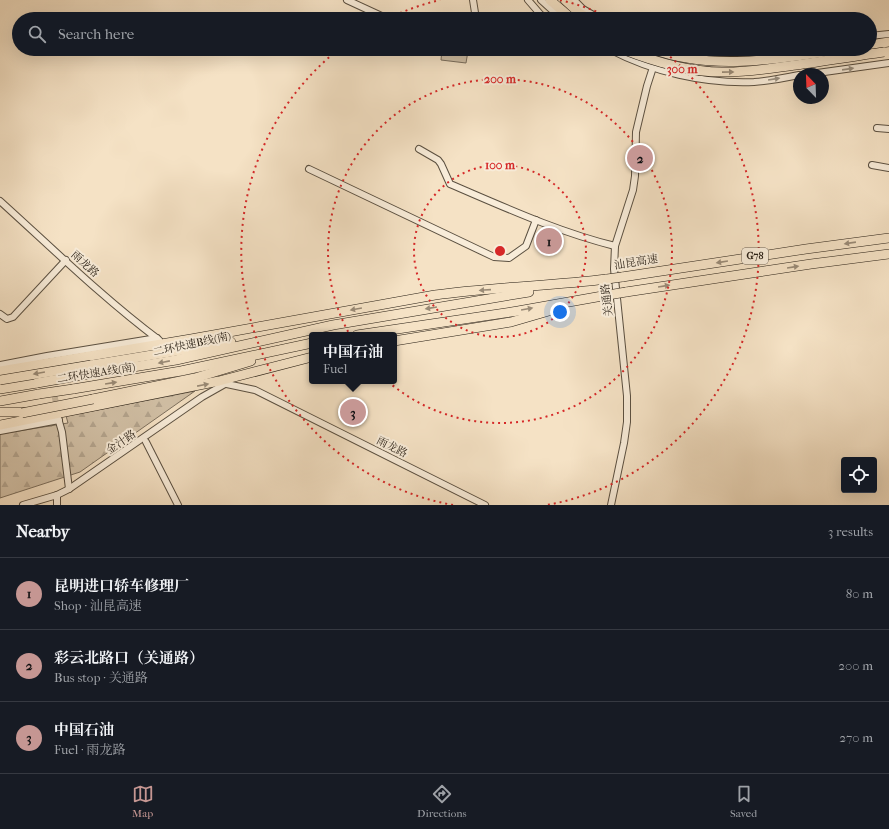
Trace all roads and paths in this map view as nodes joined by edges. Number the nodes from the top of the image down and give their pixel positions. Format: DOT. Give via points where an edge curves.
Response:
graph roads {
  1 [pos="346,0"];
  2 [pos="473,0"];
  3 [pos="528,0"];
  4 [pos="541,0"];
  5 [pos="550,0"];
  6 [pos="565,0"];
  7 [pos="574,0"];
  8 [pos="373,12"];
  9 [pos="475,12"];
  10 [pos="538,12"];
  11 [pos="554,12"];
  12 [pos="564,12"];
  13 [pos="578,12"];
  14 [pos="588,12"];
  15 [pos="889,34"];
  16 [pos="877,35"];
  17 [pos="877,46"];
  18 [pos="887,47"];
  19 [pos="877,49"];
  20 [pos="624,56"];
  21 [pos="640,56"];
  22 [pos="657,56"];
  23 [pos="678,56"];
  24 [pos="796,56"];
  25 [pos="838,56"];
  26 [pos="889,63"];
  27 [pos="653,67"];
  28 [pos="829,71"];
  29 [pos="793,77"];
  30 [pos="878,128"];
  31 [pos="889,129"];
  32 [pos="419,149"];
  33 [pos="872,165"];
  34 [pos="889,168"];
  35 [pos="309,170"];
  36 [pos="0,201"];
  37 [pos="536,220"];
  38 [pos="889,238"];
  39 [pos="615,246"];
  40 [pos="889,254"];
  41 [pos="66,260"];
  42 [pos="607,279"];
  43 [pos="608,295"];
  44 [pos="0,314"];
  45 [pos="388,315"];
  46 [pos="311,329"];
  47 [pos="374,332"];
  48 [pos="397,341"];
  49 [pos="309,345"];
  50 [pos="309,345"];
  51 [pos="309,358"];
  52 [pos="0,365"];
  53 [pos="0,371"];
  54 [pos="0,380"];
  55 [pos="224,384"];
  56 [pos="0,389"];
  57 [pos="0,401"];
  58 [pos="94,403"];
  59 [pos="0,412"];
  60 [pos="0,418"];
  61 [pos="0,425"];
  62 [pos="0,431"];
  63 [pos="146,442"];
  64 [pos="69,489"];
  65 [pos="57,495"];
  66 [pos="23,505"];
  67 [pos="57,505"];
  68 [pos="178,505"];
  69 [pos="485,505"];
  70 [pos="611,505"];
  1 -- 8 [label="street"];
  2 -- 9 [label="street"];
  3 -- 10 [label="street"];
  4 -- 11 [label="street"];
  5 -- 12 [label="highway"];
  6 -- 13 [label="highway"];
  7 -- 14 [label="street"];
  15 -- 16 [label="street"];
  17 -- 18 [label="highway"];
  19 -- 18 [label="highway, one-way, bridge"];
  20 -- 27 [label="street"];
  21 -- 25 [label="highway, one-way, bridge" via="700,71 726,72 761,70"];
  22 -- 27 [label="street, 关通路"];
  23 -- 24 [label="highway, bridge" via="724,62 761,61"];
  28 -- 26 [label="street, one-way"];
  27 -- 29 [label="street, one-way" via="700,80 728,82 756,82"];
  27 -- 39 [label="street, 关通路" via="636,132 633,190"];
  30 -- 31 [label="street"];
  32 -- 37 [label="street" via="438,160 450,184"];
  33 -- 34 [label="street"];
  35 -- 37 [label="street" via="494,257 509,258 526,246"];
  36 -- 41 [label="street, 雨龙路"];
  37 -- 39 [label="street"];
  38 -- 42 [label="highway, 汕昆高速 / G78, one-way, bridge"];
  39 -- 70 [label="street, 关通路" via="614,269 627,396 627,422"];
  43 -- 40 [label="highway, G78, one-way, bridge"];
  41 -- 44 [label="street" via="13,317 7,319"];
  41 -- 52 [label="street, 雨龙路" via="158,339"];
  42 -- 45 [label="highway, 汕昆高速 / G78, one-way"];
  42 -- 53 [label="highway, one-way" via="435,296"];
  47 -- 43 [label="highway, G78, one-way"];
  43 -- 48 [label="highway" via="511,322"];
  45 -- 46 [label="highway, 二环快速B线(南)"];
  46 -- 54 [label="highway, one-way, bridge"];
  46 -- 56 [label="highway, 二环快速B线(南), one-way, bridge" via="176,360"];
  57 -- 49 [label="highway, 二环快速A线(南), one-way, bridge" via="175,372"];
  50 -- 58 [label="highway" via="195,378"];
  58 -- 51 [label="highway, one-way" via="219,381"];
  55 -- 64 [label="street, 金汁路"];
  55 -- 69 [label="street, 雨龙路" via="255,390"];
  58 -- 59 [label="highway" via="54,411"];
  58 -- 60 [label="highway, bridge"];
  58 -- 61 [label="highway"];
  62 -- 64 [label="street" via="58,419"];
  63 -- 68 [label="street"];
  64 -- 65 [label="street, 金汁路"];
  65 -- 66 [label="street, 金汁路"];
  65 -- 67 [label="street"];
}
